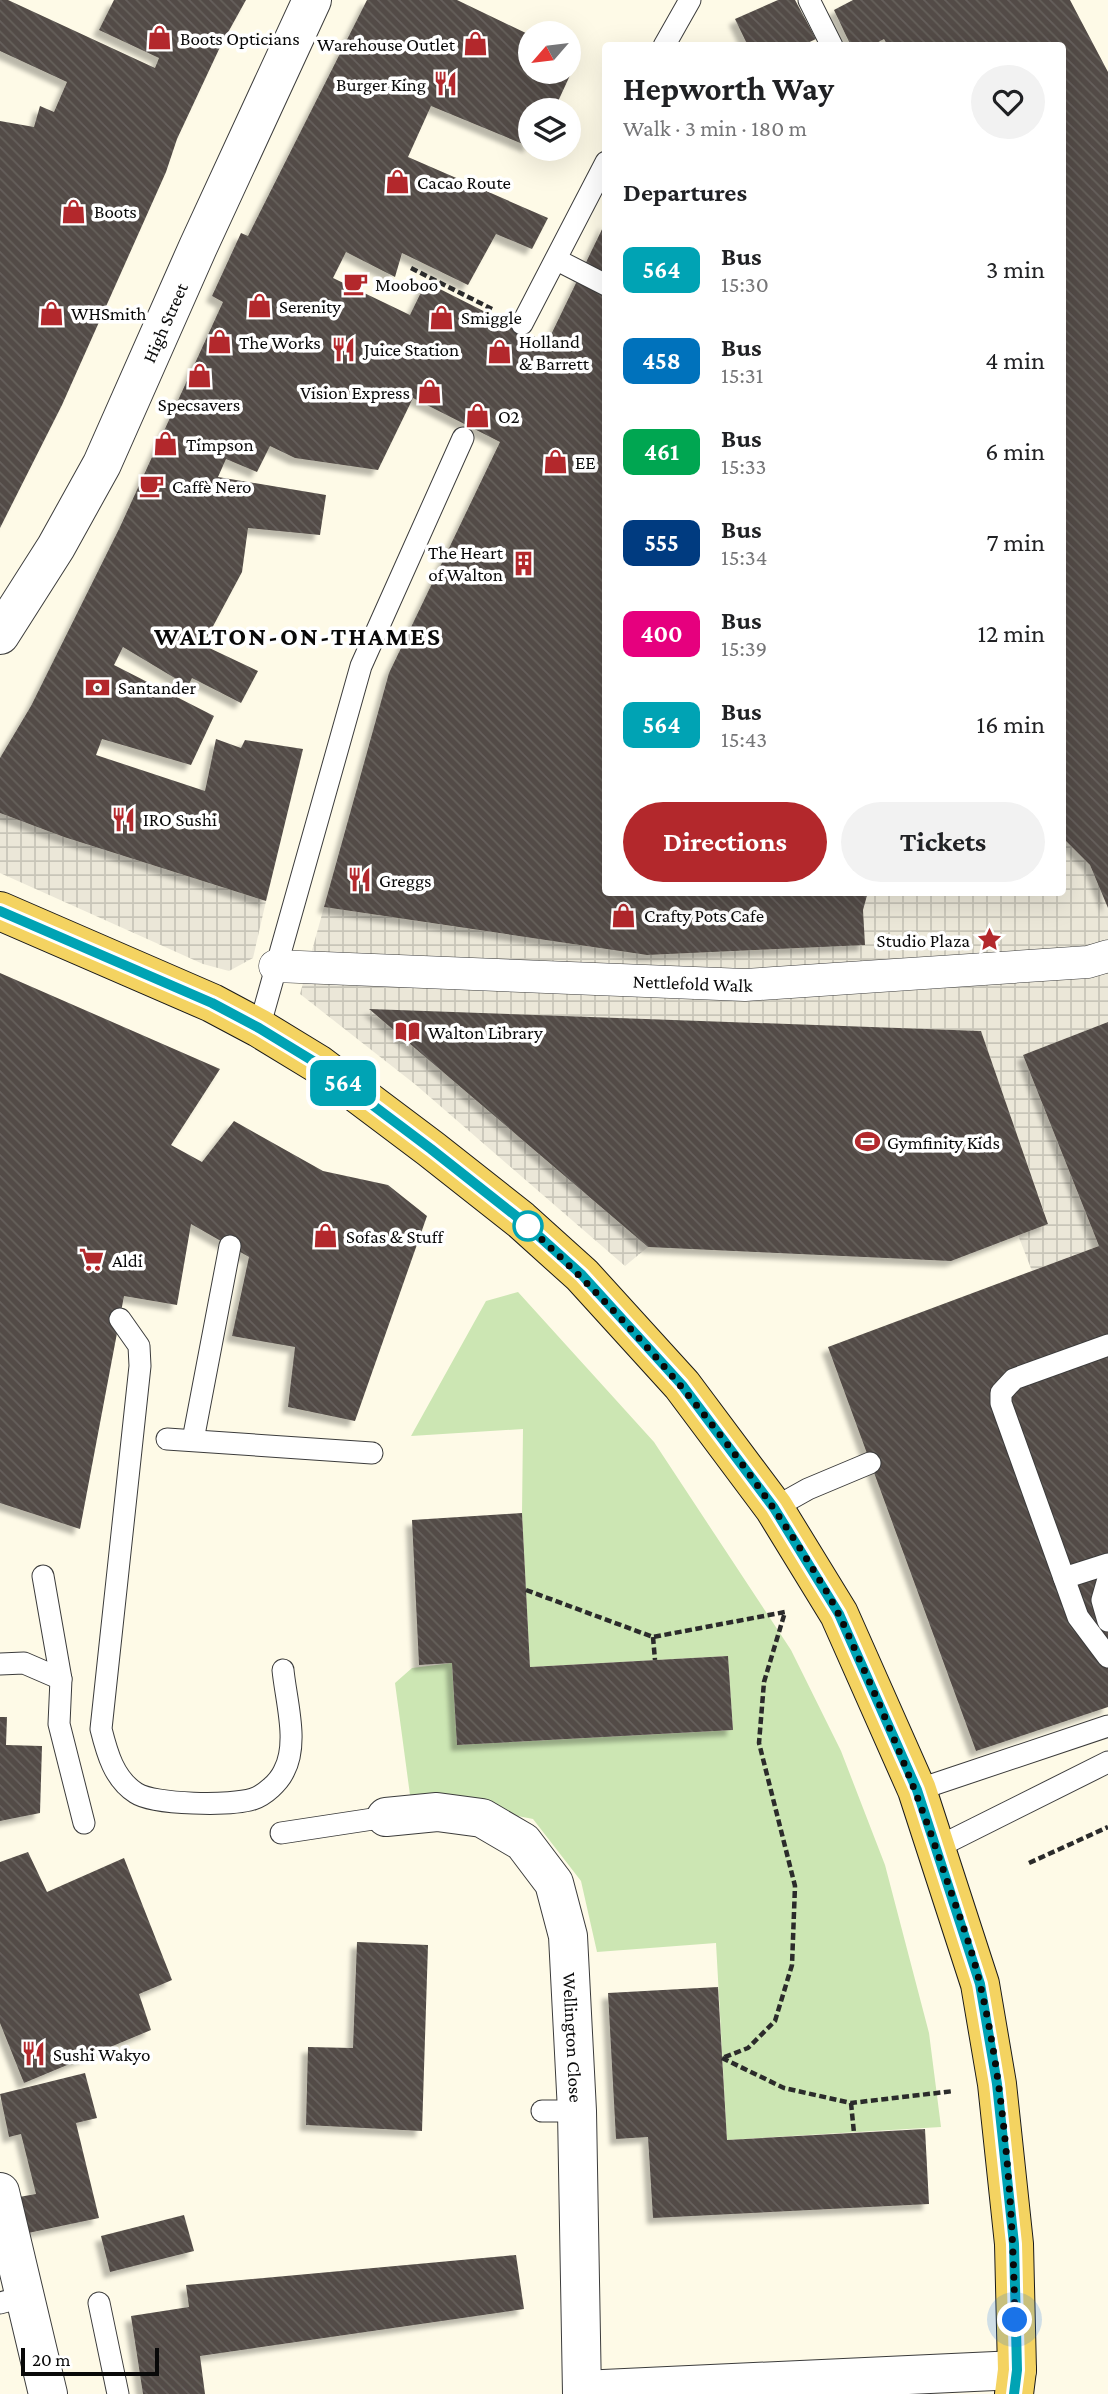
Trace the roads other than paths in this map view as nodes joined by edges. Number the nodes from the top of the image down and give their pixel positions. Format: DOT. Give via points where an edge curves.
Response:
graph roads {
  1 [pos="312,0"];
  2 [pos="690,0"];
  3 [pos="809,0"];
  4 [pos="666,42"];
  5 [pos="830,42"];
  6 [pos="602,170"];
  7 [pos="557,260"];
  8 [pos="602,283"];
  9 [pos="522,324"];
  10 [pos="463,438"];
  11 [pos="0,635"];
  12 [pos="0,911"];
  13 [pos="1108,956"];
  14 [pos="275,966"];
  15 [pos="259,1028"];
  16 [pos="230,1246"];
  17 [pos="120,1319"];
  18 [pos="1108,1345"];
  19 [pos="167,1438"];
  20 [pos="192,1440"];
  21 [pos="372,1453"];
  22 [pos="870,1463"];
  23 [pos="774,1508"];
  24 [pos="1108,1564"];
  25 [pos="43,1576"];
  26 [pos="1065,1578"];
  27 [pos="1108,1580"];
  28 [pos="1108,1621"];
  29 [pos="1108,1657"];
  30 [pos="0,1664"];
  31 [pos="283,1670"];
  32 [pos="61,1679"];
  33 [pos="1108,1726"];
  34 [pos="1108,1762"];
  35 [pos="917,1790"];
  36 [pos="386,1817"];
  37 [pos="84,1823"];
  38 [pos="281,1833"];
  39 [pos="936,1849"];
  40 [pos="0,2192"];
  41 [pos="13,2299"];
  42 [pos="99,2304"];
  43 [pos="1015,2382"];
  44 [pos="582,2392"];
  45 [pos="48,2394"];
  46 [pos="118,2394"];
  1 -- 11 [label="street, High Street" via="102,464 57,547"];
  2 -- 4 [label="lane"];
  3 -- 5 [label="lane"];
  6 -- 7 [label="lane"];
  7 -- 8 [label="lane"];
  7 -- 9 [label="lane"];
  10 -- 14 [label="lane" via="361,666"];
  12 -- 15 [label="main road"];
  13 -- 14 [label="street, Nettlefold Walk" via="1088,962 744,985"];
  14 -- 15 [label="lane"];
  15 -- 23 [label="main road" via="318,1064 431,1149 582,1275 682,1385"];
  16 -- 20 [label="lane"];
  17 -- 31 [label="lane" via="139,1346 140,1366 101,1729 117,1774 135,1793 151,1800 234,1801 253,1799 268,1790 284,1773 292,1751"];
  18 -- 26 [label="lane" via="1014,1379 1001,1393 1003,1413"];
  19 -- 20 [label="lane"];
  20 -- 21 [label="lane"];
  22 -- 23 [label="lane"];
  23 -- 35 [label="main road" via="839,1614"];
  24 -- 26 [label="lane"];
  25 -- 32 [label="lane"];
  26 -- 29 [label="lane" via="1078,1617"];
  27 -- 28 [label="lane" via="1102,1600"];
  30 -- 32 [label="lane" via="24,1663"];
  32 -- 37 [label="lane" via="59,1724"];
  33 -- 35 [label="lane"];
  34 -- 39 [label="lane"];
  35 -- 39 [label="main road"];
  36 -- 38 [label="lane"];
  36 -- 44 [label="street, Wellington Close" via="438,1812 482,1818 523,1842 554,1883 568,1936 560,2111"];
  39 -- 43 [label="main road" via="980,1984 997,2084 1014,2244"];
  40 -- 41 [label="street"];
  41 -- 45 [label="street"];
  42 -- 46 [label="lane"];
  43 -- 44 [label="street, Wellington Close"];
}
